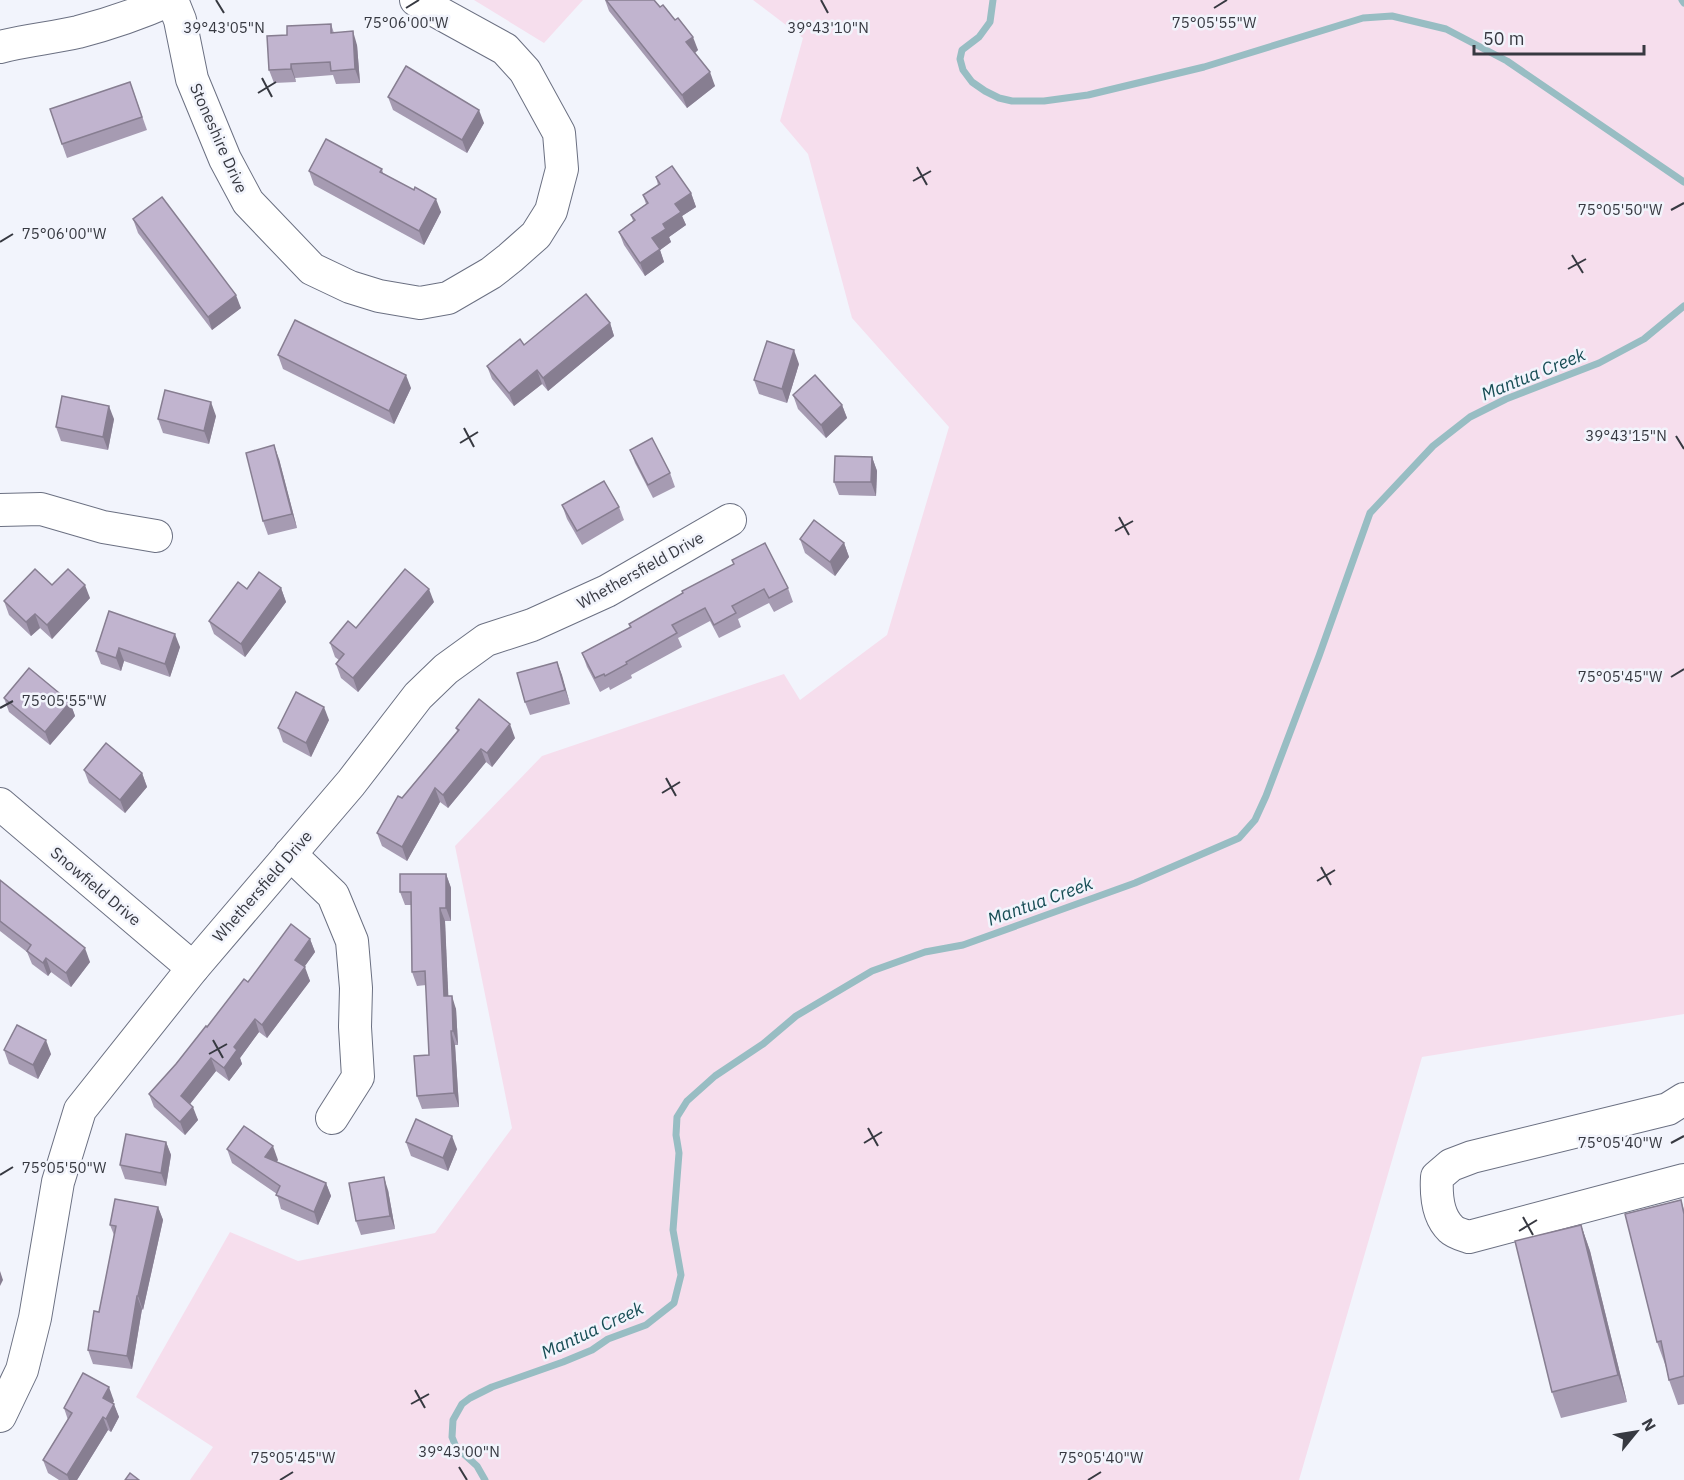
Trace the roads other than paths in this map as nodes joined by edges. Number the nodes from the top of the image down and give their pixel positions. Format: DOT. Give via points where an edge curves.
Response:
graph roads {
  1 [pos="171,0"];
  2 [pos="417,0"];
  3 [pos="0,46"];
  4 [pos="0,510"];
  5 [pos="730,520"];
  6 [pos="156,536"];
  7 [pos="0,804"];
  8 [pos="290,854"];
  9 [pos="193,968"];
  10 [pos="1684,1099"];
  11 [pos="332,1118"];
  12 [pos="1684,1180"];
  13 [pos="0,1416"];
  1 -- 2 [label="street, Stoneshire Drive" via="180,20 192,78 225,159 248,202 312,269 350,287 420,303 448,297 491,273 536,235 551,212 562,168 559,133 525,71 504,49"];
  1 -- 3 [label="street, Stoneshire Drive" via="77,32"];
  4 -- 6 [label="street" via="41,509 103,527"];
  5 -- 8 [label="street, Whethersfield Drive" via="607,591 532,625 486,640 446,669 418,696"];
  7 -- 9 [label="street, Snowfield Drive"];
  8 -- 9 [label="street, Whethersfield Drive"];
  8 -- 11 [label="street" via="333,895 352,941 358,1077"];
  9 -- 13 [label="street, Whethersfield Drive" via="80,1110 58,1182 22,1370"];
  10 -- 12 [label="street" via="1668,1108 1451,1165 1437,1177 1436,1192 1442,1217 1452,1230 1469,1237"];
}
